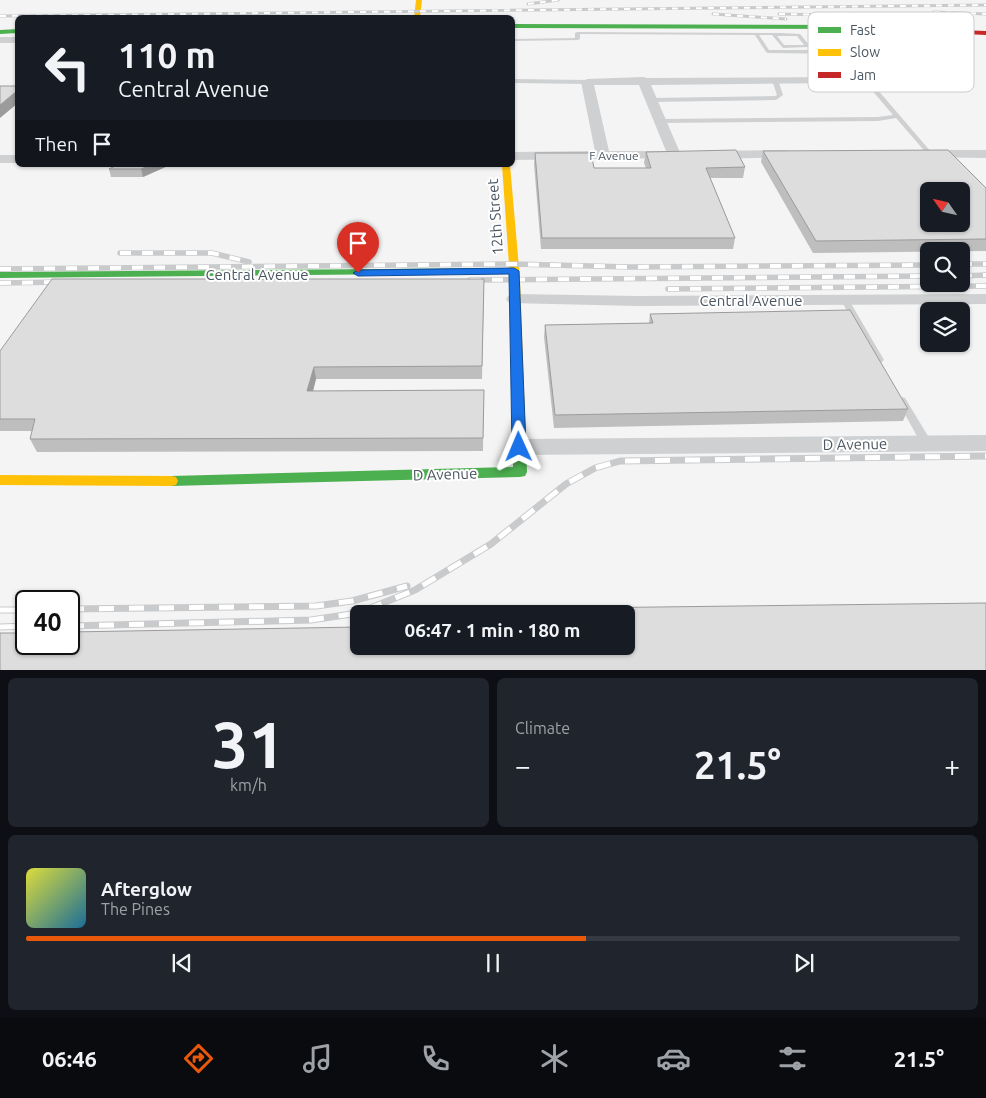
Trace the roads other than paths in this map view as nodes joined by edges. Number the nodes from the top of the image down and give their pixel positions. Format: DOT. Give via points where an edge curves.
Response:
graph roads {
  1 [pos="419,0"];
  2 [pos="417,15"];
  3 [pos="515,26"];
  4 [pos="808,26"];
  5 [pos="0,32"];
  6 [pos="15,32"];
  7 [pos="756,34"];
  8 [pos="773,34"];
  9 [pos="0,40"];
  10 [pos="15,40"];
  11 [pos="515,40"];
  12 [pos="808,52"];
  13 [pos="643,80"];
  14 [pos="775,80"];
  15 [pos="808,80"];
  16 [pos="515,81"];
  17 [pos="587,82"];
  18 [pos="875,92"];
  19 [pos="651,100"];
  20 [pos="896,116"];
  21 [pos="658,121"];
  22 [pos="802,154"];
  23 [pos="910,154"];
  24 [pos="930,154"];
  25 [pos="986,154"];
  26 [pos="603,155"];
  27 [pos="703,155"];
  28 [pos="515,156"];
  29 [pos="0,159"];
  30 [pos="15,159"];
  31 [pos="506,167"];
  32 [pos="514,271"];
  33 [pos="0,276"];
  34 [pos="515,299"];
  35 [pos="986,299"];
  36 [pos="845,300"];
  37 [pos="884,368"];
  38 [pos="898,393"];
  39 [pos="986,443"];
  40 [pos="927,444"];
  41 [pos="519,447"];
  42 [pos="0,480"];
  1 -- 2 [label="street"];
  3 -- 4 [label="street"];
  5 -- 6 [label="street"];
  7 -- 8 [label="lane"];
  7 -- 11 [label="lane" via="576,33 578,39"];
  7 -- 12 [label="lane" via="768,51"];
  8 -- 8 [label="lane" via="783,47 807,47 798,35"];
  9 -- 10 [label="street"];
  13 -- 14 [label="street"];
  13 -- 17 [label="street"];
  13 -- 19 [label="street"];
  14 -- 15 [label="street"];
  14 -- 19 [label="lane" via="780,94 776,98"];
  16 -- 17 [label="lane"];
  17 -- 26 [label="street"];
  18 -- 20 [label="lane"];
  19 -- 21 [label="street"];
  20 -- 21 [label="lane" via="878,119"];
  20 -- 24 [label="lane"];
  21 -- 26 [label="street, F Avenue" via="679,155"];
  22 -- 27 [label="street"];
  23 -- 24 [label="street"];
  24 -- 25 [label="street" via="952,157"];
  26 -- 28 [label="street, F Avenue"];
  29 -- 30 [label="street"];
  31 -- 32 [label="street, 12th Street"];
  32 -- 33 [label="street, Central Avenue"];
  32 -- 34 [label="street, 12th Street"];
  34 -- 36 [label="street, Central Avenue"];
  34 -- 41 [label="street, 12th Street"];
  35 -- 36 [label="street, Central Avenue"];
  36 -- 37 [label="lane"];
  38 -- 40 [label="lane"];
  39 -- 40 [label="street, D Avenue"];
  40 -- 41 [label="street, D Avenue"];
  41 -- 42 [label="street, D Avenue" via="520,472 149,482"];
}
